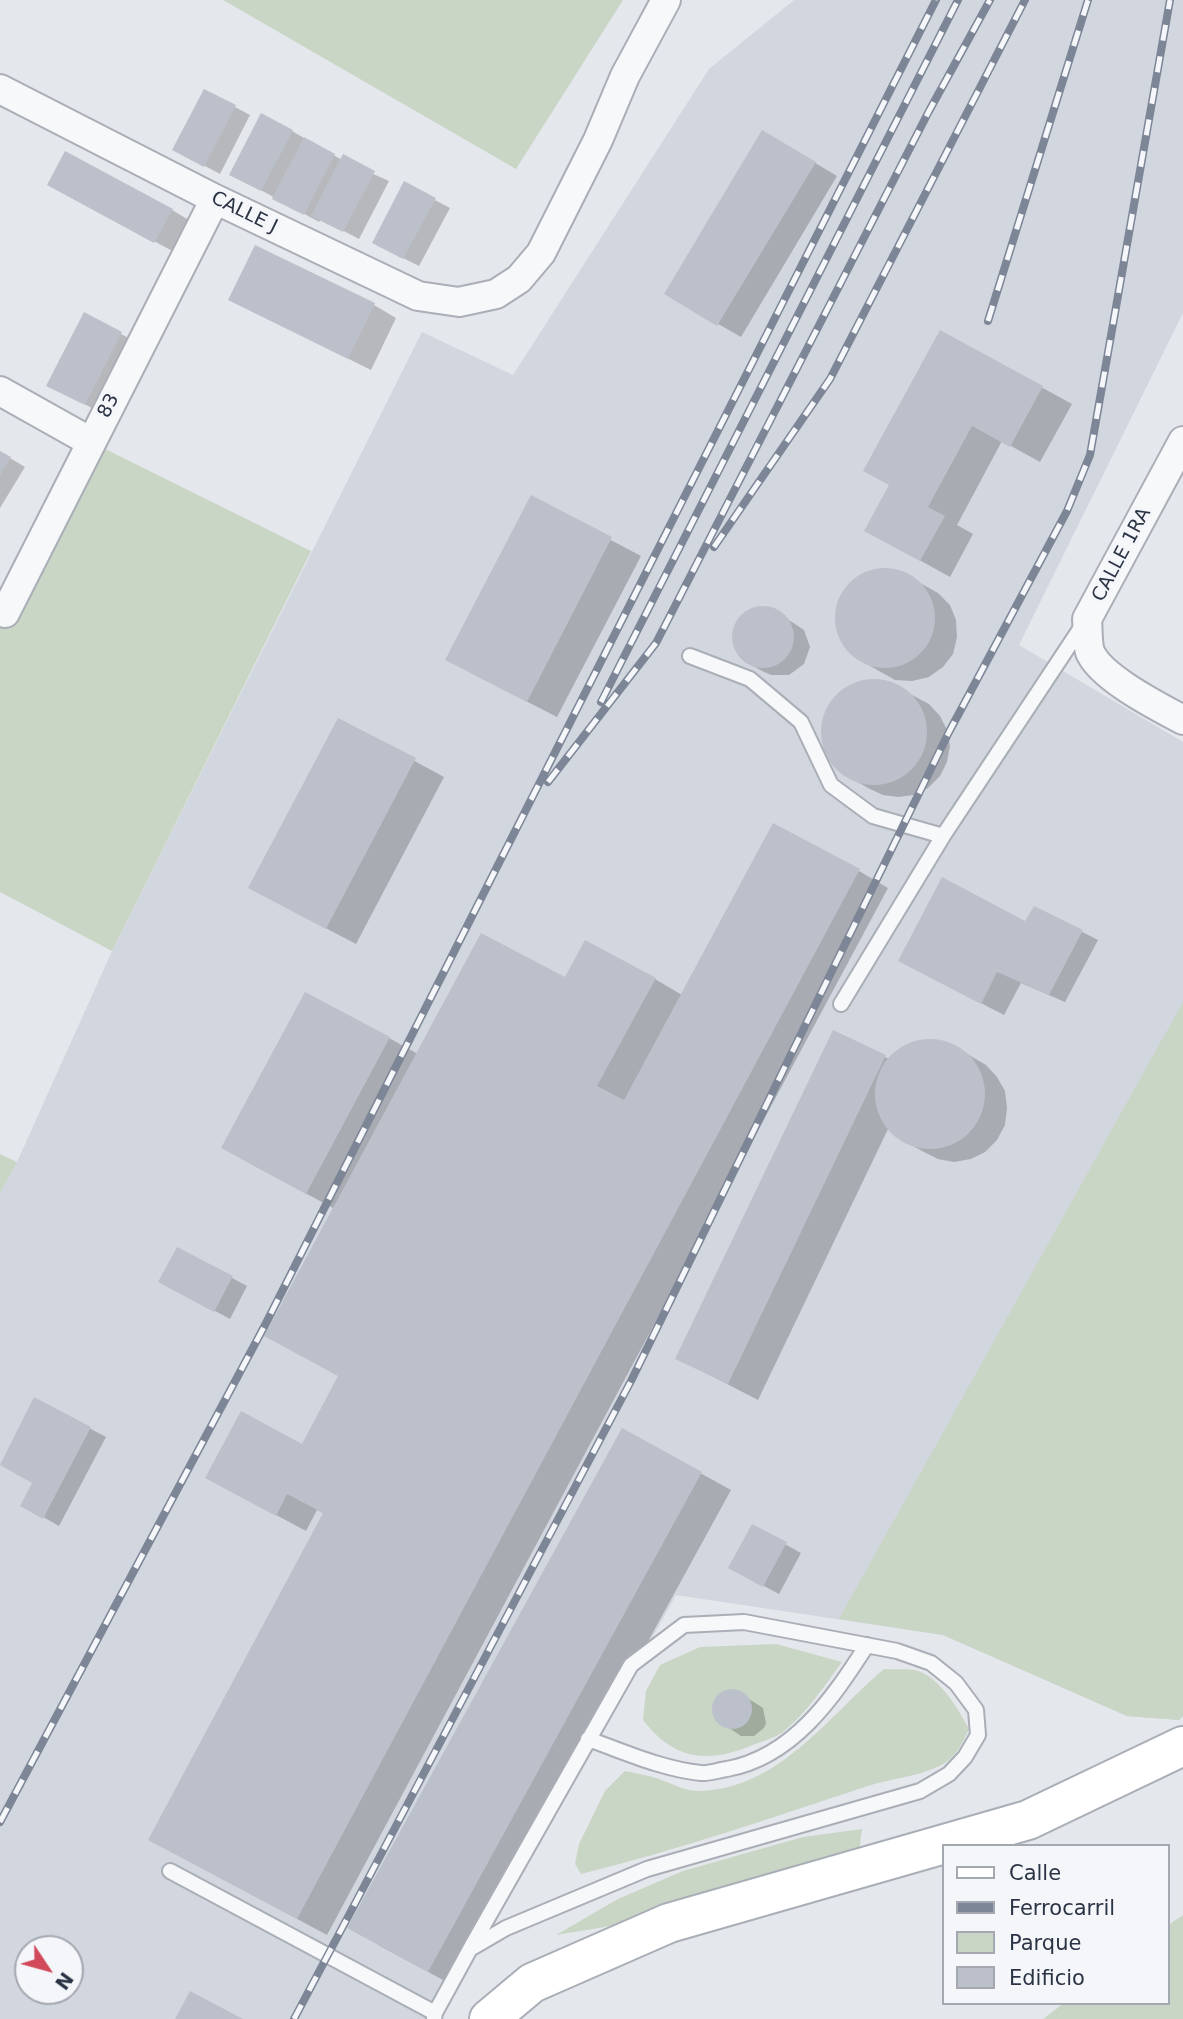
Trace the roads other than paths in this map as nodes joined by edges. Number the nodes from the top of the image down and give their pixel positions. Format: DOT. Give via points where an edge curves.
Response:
graph roads {
  1 [pos="666,0"];
  2 [pos="0,89"];
  3 [pos="215,199"];
  4 [pos="0,391"];
  5 [pos="1183,441"];
  6 [pos="91,442"];
  7 [pos="2,611"];
  8 [pos="1087,619"];
  9 [pos="690,656"];
  10 [pos="1183,720"];
  11 [pos="943,835"];
  12 [pos="841,1004"];
  13 [pos="867,1645"];
  14 [pos="588,1739"];
  15 [pos="1183,1746"];
  16 [pos="944,1844"];
  17 [pos="942,1845"];
  18 [pos="170,1871"];
  19 [pos="470,1949"];
  20 [pos="435,2016"];
  21 [pos="489,2019"];
  1 -- 3 [label="street, CALLE J" via="541,253 519,279 496,294 459,302 418,296"];
  2 -- 3 [label="street, CALLE J"];
  3 -- 6 [label="street, 83"];
  4 -- 6 [label="street"];
  5 -- 8 [label="street, CALLE 1RA"];
  6 -- 7 [label="street, 83"];
  8 -- 10 [label="street, CALLE 1RA" via="1090,652 1105,671"];
  8 -- 11 [label="lane"];
  9 -- 11 [label="lane" via="750,679 801,722 831,785 873,816"];
  11 -- 12 [label="lane"];
  13 -- 14 [label="lane" via="744,1622 684,1625 631,1665"];
  13 -- 14 [label="lane" via="810,1722 774,1753 738,1767 704,1773 667,1766"];
  13 -- 19 [label="lane" via="931,1663 956,1683 976,1710 978,1735 949,1774 920,1791 647,1869 506,1928"];
  14 -- 19 [label="lane"];
  15 -- 16 [label="street" via="1028,1820"];
  17 -- 21 [label="street" via="669,1923 532,1983"];
  18 -- 20 [label="lane"];
  19 -- 20 [label="lane"];
}
